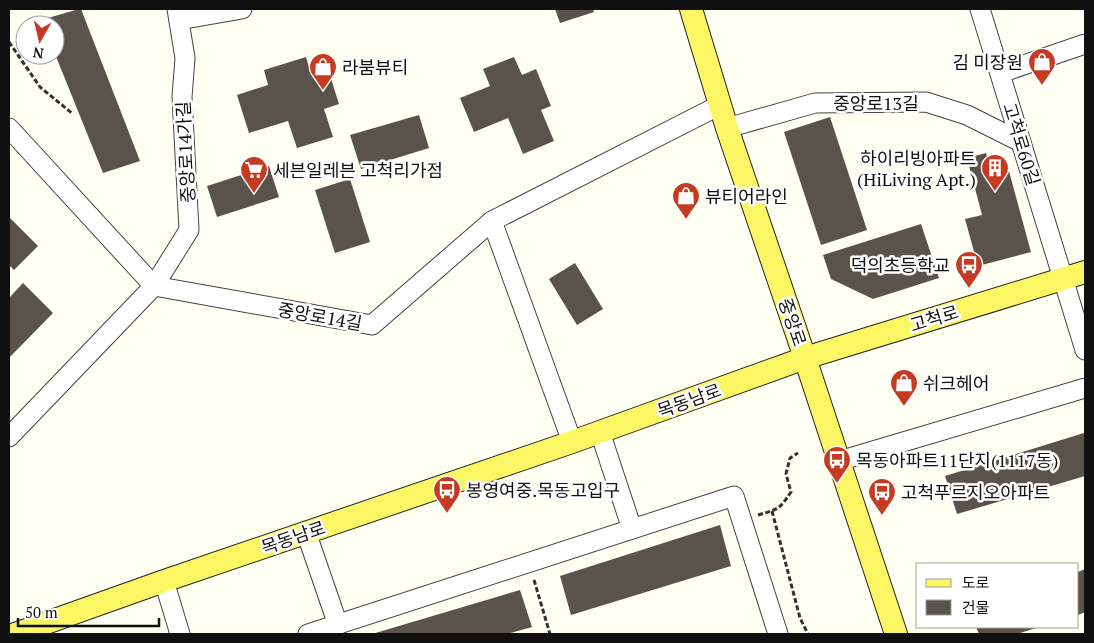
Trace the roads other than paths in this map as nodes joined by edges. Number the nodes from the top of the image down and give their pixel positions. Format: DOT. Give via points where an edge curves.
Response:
graph roads {
  1 [pos="242,9"];
  2 [pos="691,9"];
  3 [pos="980,9"];
  4 [pos="178,14"];
  5 [pos="1085,44"];
  6 [pos="1000,73"];
  7 [pos="720,105"];
  8 [pos="9,128"];
  9 [pos="727,128"];
  10 [pos="1021,142"];
  11 [pos="492,221"];
  12 [pos="1085,272"];
  13 [pos="1063,279"];
  14 [pos="154,286"];
  15 [pos="1085,350"];
  16 [pos="805,358"];
  17 [pos="1085,388"];
  18 [pos="600,432"];
  19 [pos="9,437"];
  20 [pos="572,442"];
  21 [pos="839,461"];
  22 [pos="632,529"];
  23 [pos="306,532"];
  24 [pos="164,581"];
  25 [pos="174,614"];
  26 [pos="338,624"];
  27 [pos="15,634"];
  28 [pos="175,634"];
  29 [pos="180,634"];
  30 [pos="308,634"];
  31 [pos="778,634"];
  32 [pos="896,634"];
  1 -- 4 [label="street"];
  2 -- 7 [label="main road, 중앙로"];
  3 -- 6 [label="street, 고척로60길"];
  4 -- 14 [label="street, 중앙로14가길" via="185,58 182,97 189,230"];
  5 -- 6 [label="street"];
  6 -- 10 [label="street, 고척로60길"];
  7 -- 9 [label="main road, 중앙로"];
  7 -- 11 [label="street, 중앙로14길"];
  8 -- 14 [label="street"];
  9 -- 10 [label="street, 중앙로13길" via="815,103 926,102 967,115"];
  9 -- 16 [label="main road, 중앙로"];
  10 -- 13 [label="street, 고척로60길"];
  11 -- 14 [label="street, 중앙로14길" via="372,325"];
  11 -- 20 [label="street"];
  12 -- 13 [label="main road, 고척로"];
  13 -- 15 [label="street"];
  13 -- 16 [label="main road, 고척로"];
  14 -- 19 [label="street"];
  16 -- 18 [label="main road, 목동남로"];
  16 -- 21 [label="main road, 중앙로"];
  17 -- 21 [label="street"];
  18 -- 20 [label="main road, 목동남로"];
  18 -- 22 [label="street"];
  20 -- 23 [label="main road, 목동남로"];
  21 -- 32 [label="main road, 중앙로"];
  22 -- 26 [label="street"];
  22 -- 31 [label="street" via="734,496"];
  23 -- 24 [label="main road, 목동남로"];
  23 -- 26 [label="street"];
  24 -- 25 [label="street"];
  24 -- 27 [label="main road, 목동남로"];
  25 -- 28 [label="street"];
  25 -- 29 [label="street"];
  26 -- 30 [label="street"];
}
